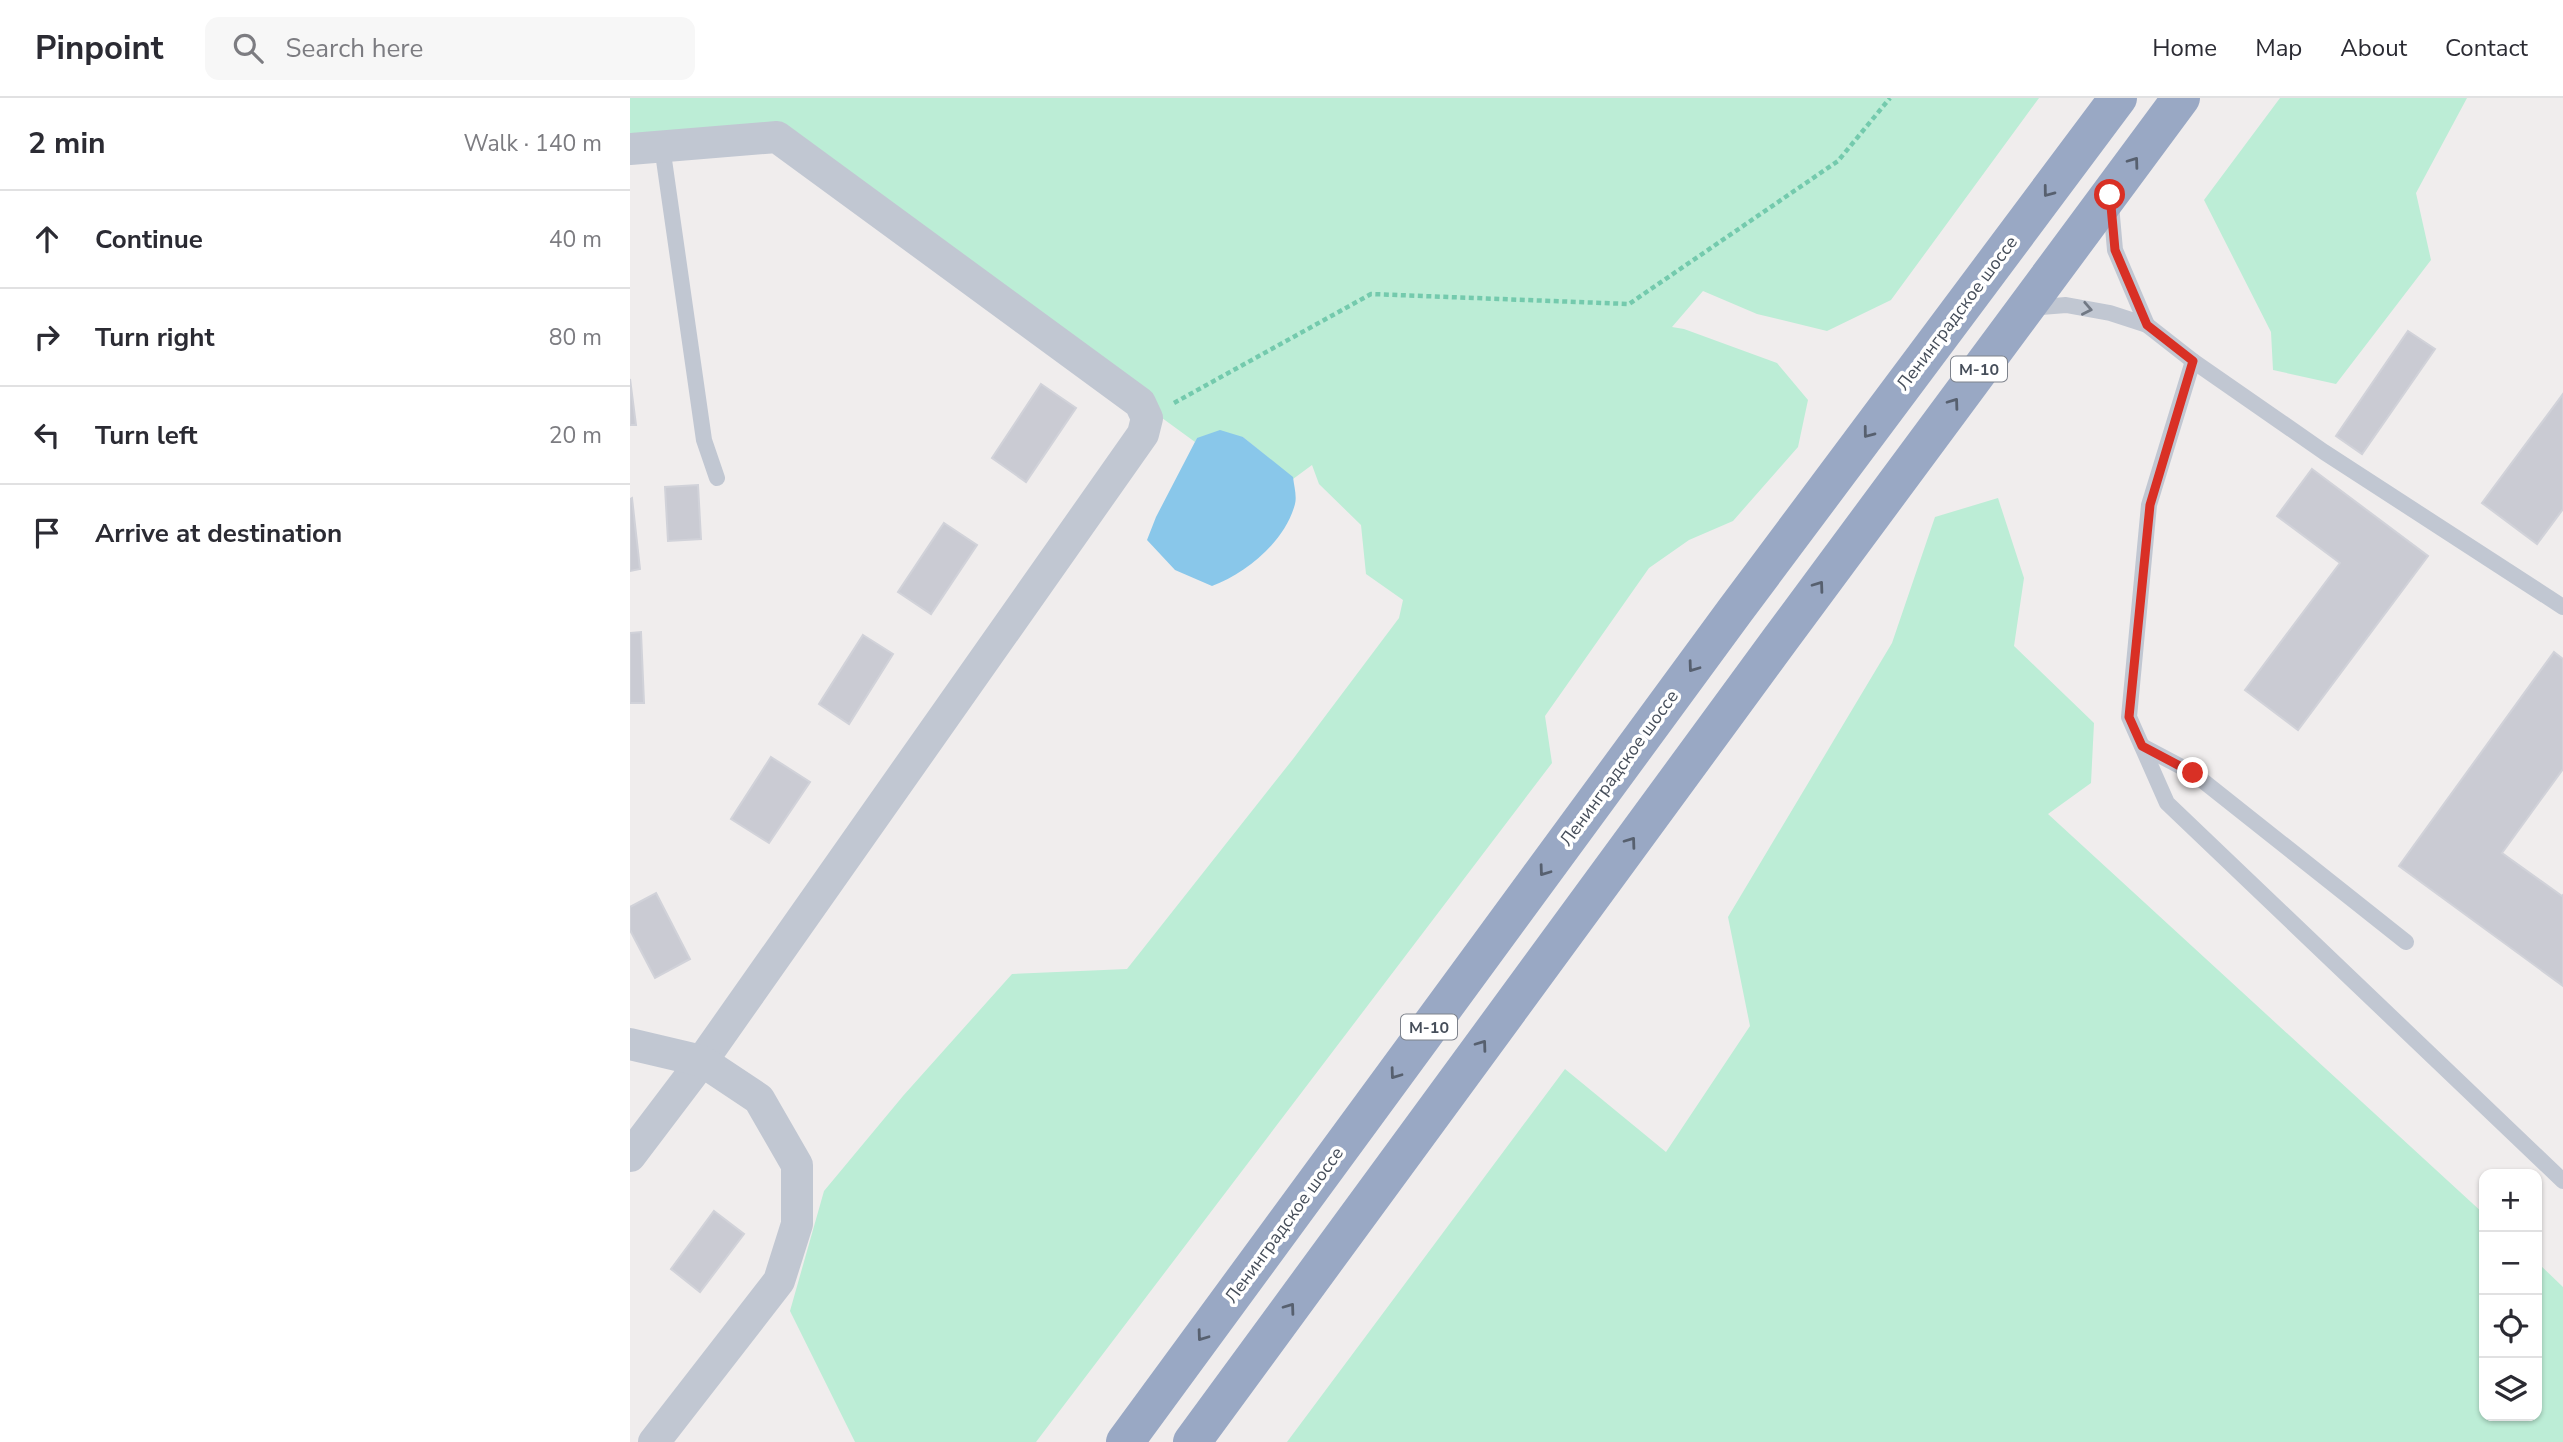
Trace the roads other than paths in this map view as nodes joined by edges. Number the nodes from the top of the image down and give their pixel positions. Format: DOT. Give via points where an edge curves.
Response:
graph roads {
  1 [pos="2119,98"];
  2 [pos="2181,98"];
  3 [pos="662,146"];
  4 [pos="630,149"];
  5 [pos="2110,195"];
  6 [pos="2024,309"];
  7 [pos="2147,325"];
  8 [pos="2193,361"];
  9 [pos="717,478"];
  10 [pos="2563,607"];
  11 [pos="2142,746"];
  12 [pos="2406,942"];
  13 [pos="630,1044"];
  14 [pos="702,1061"];
  15 [pos="630,1156"];
  16 [pos="2563,1181"];
  17 [pos="654,1442"];
  18 [pos="1125,1442"];
  19 [pos="1192,1442"];
  1 -- 18 [label="highway, Ленинградское шоссе / М-10, one-way" via="1734,612"];
  5 -- 2 [label="highway, М-10, one-way"];
  3 -- 4 [label="street"];
  3 -- 9 [label="lane" via="704,440"];
  3 -- 14 [label="street" via="777,137 1140,403 1147,418 1143,434"];
  5 -- 6 [label="highway, М-10"];
  5 -- 7 [label="lane" via="2115,250"];
  6 -- 7 [label="lane, one-way" via="2066,304"];
  19 -- 6 [label="highway, М-10, one-way"];
  7 -- 8 [label="lane"];
  8 -- 10 [label="lane"];
  8 -- 11 [label="lane" via="2150,505 2129,717"];
  11 -- 12 [label="lane" via="2193,773"];
  11 -- 16 [label="lane" via="2168,803"];
  13 -- 14 [label="street"];
  14 -- 15 [label="street"];
  14 -- 17 [label="street" via="760,1099 797,1165 797,1224 779,1281"];
}
